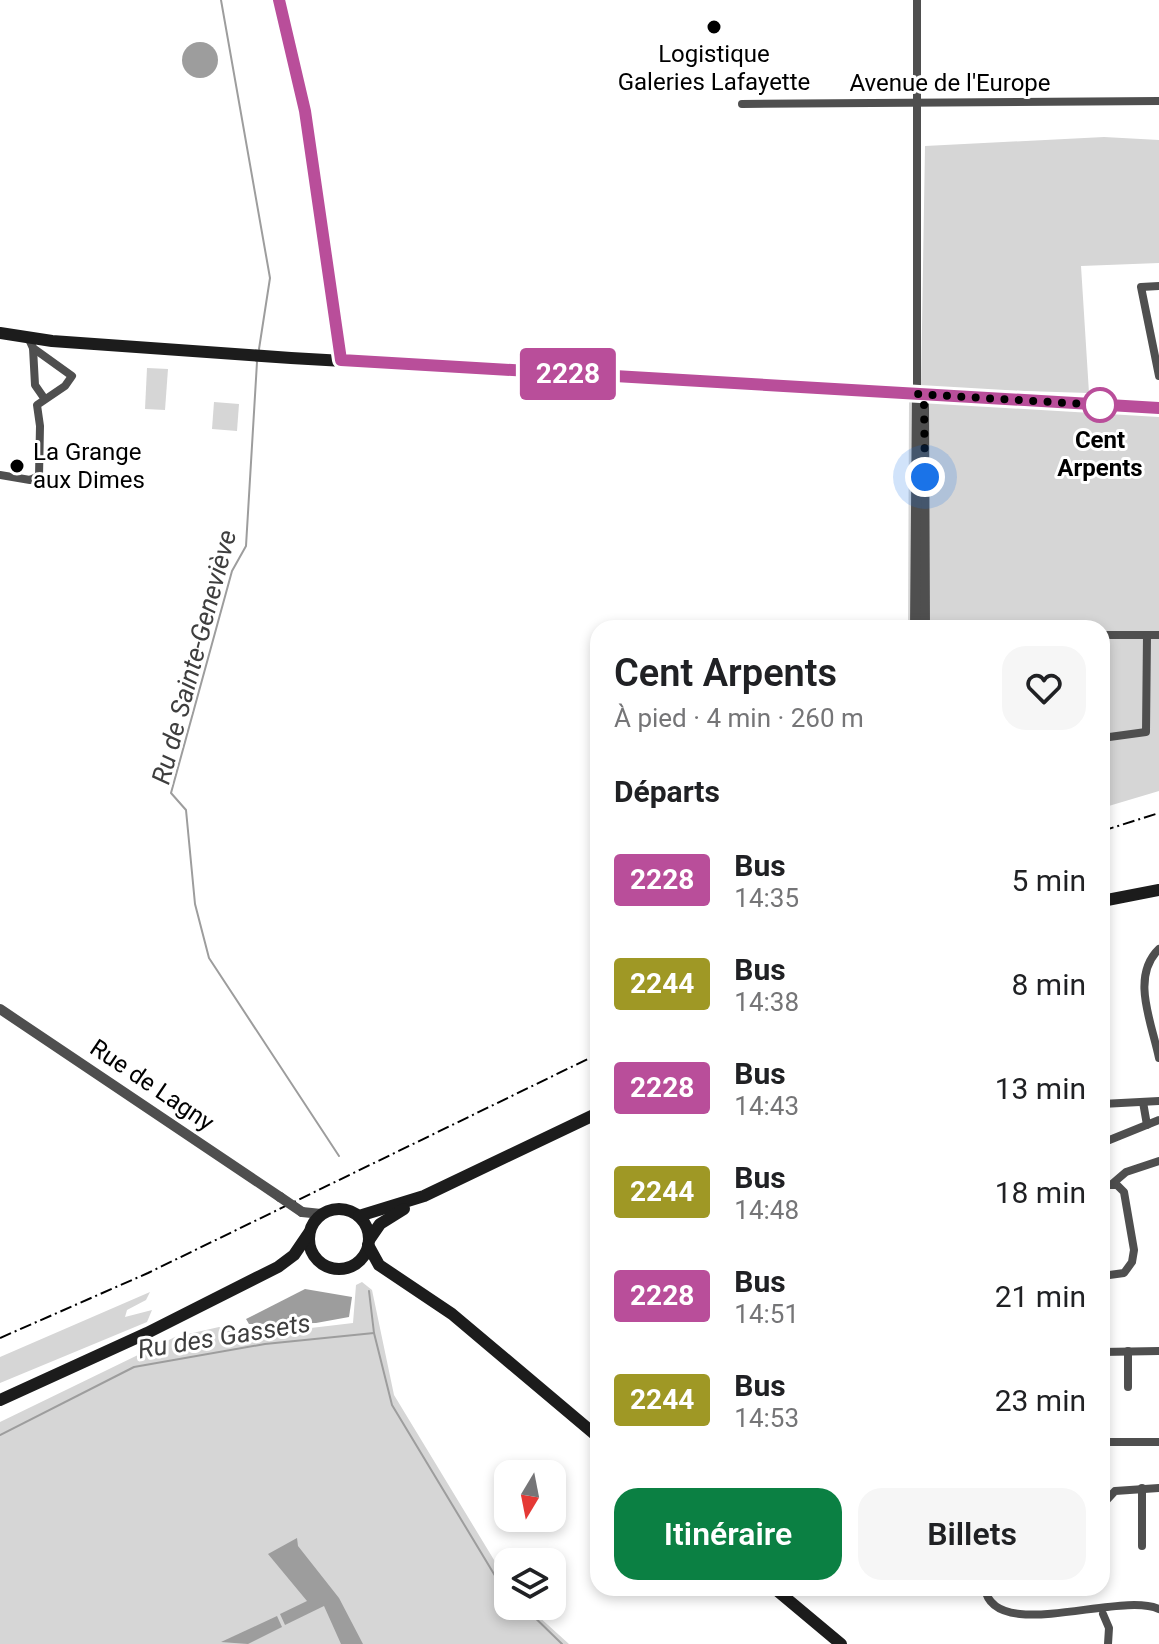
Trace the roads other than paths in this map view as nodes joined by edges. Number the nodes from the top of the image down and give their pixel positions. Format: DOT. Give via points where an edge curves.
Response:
graph roads {
  1 [pos="279,0"];
  2 [pos="917,0"];
  3 [pos="1159,101"];
  4 [pos="918,103"];
  5 [pos="742,104"];
  6 [pos="1159,286"];
  7 [pos="0,333"];
  8 [pos="31,343"];
  9 [pos="1157,349"];
  10 [pos="341,360"];
  11 [pos="1159,376"];
  12 [pos="917,394"];
  13 [pos="44,398"];
  14 [pos="1159,408"];
  15 [pos="0,475"];
  16 [pos="915,620"];
  17 [pos="925,620"];
  18 [pos="1110,635"];
  19 [pos="1147,635"];
  20 [pos="1159,635"];
  21 [pos="1110,737"];
  22 [pos="1159,890"];
  23 [pos="1110,899"];
  24 [pos="1159,949"];
  25 [pos="1145,968"];
  26 [pos="1159,968"];
  27 [pos="0,1009"];
  28 [pos="1155,1017"];
  29 [pos="1159,1058"];
  30 [pos="1159,1101"];
  31 [pos="1143,1102"];
  32 [pos="1110,1104"];
  33 [pos="590,1117"];
  34 [pos="1159,1120"];
  35 [pos="1147,1125"];
  36 [pos="1110,1140"];
  37 [pos="1159,1161"];
  38 [pos="1110,1182"];
  39 [pos="1110,1185"];
  40 [pos="424,1196"];
  41 [pos="302,1212"];
  42 [pos="321,1214"];
  43 [pos="359,1216"];
  44 [pos="310,1232"];
  45 [pos="369,1242"];
  46 [pos="356,1263"];
  47 [pos="322,1264"];
  48 [pos="379,1265"];
  49 [pos="278,1267"];
  50 [pos="1110,1275"];
  51 [pos="1128,1351"];
  52 [pos="1159,1351"];
  53 [pos="1110,1352"];
  54 [pos="1128,1387"];
  55 [pos="0,1400"];
  56 [pos="590,1430"];
  57 [pos="1110,1442"];
  58 [pos="1159,1442"];
  59 [pos="1142,1488"];
  60 [pos="1159,1488"];
  61 [pos="1110,1496"];
  62 [pos="1142,1546"];
  63 [pos="784,1596"];
  64 [pos="988,1596"];
  65 [pos="1159,1609"];
  66 [pos="1103,1614"];
  67 [pos="841,1644"];
  68 [pos="1108,1644"];
  1 -- 10 [label="street" via="305,111"];
  2 -- 4 [label="street"];
  3 -- 4 [label="street, Avenue de l'Europe"];
  4 -- 5 [label="street, Avenue de l'Europe"];
  4 -- 12 [label="street"];
  6 -- 9 [label="street" via="1141,287"];
  7 -- 8 [label="main road"];
  8 -- 10 [label="main road"];
  8 -- 13 [label="street" via="35,385"];
  8 -- 13 [label="street" via="72,376"];
  9 -- 11 [label="street"];
  10 -- 12 [label="main road"];
  12 -- 14 [label="main road"];
  12 -- 16 [label="street"];
  12 -- 17 [label="street" via="924,404"];
  13 -- 15 [label="street" via="36,411 40,474 30,480"];
  18 -- 19 [label="street"];
  19 -- 20 [label="street"];
  19 -- 21 [label="street" via="1146,732"];
  22 -- 23 [label="main road"];
  24 -- 25 [label="street"];
  25 -- 26 [label="street"];
  25 -- 28 [label="street" via="1143,984"];
  27 -- 41 [label="street, Rue de Lagny, bridge"];
  28 -- 29 [label="street"];
  30 -- 31 [label="street"];
  31 -- 32 [label="street"];
  31 -- 35 [label="street"];
  33 -- 40 [label="main road"];
  34 -- 35 [label="street"];
  35 -- 36 [label="street"];
  37 -- 38 [label="street"];
  39 -- 50 [label="street" via="1126,1197 1134,1250 1124,1273"];
  40 -- 43 [label="main road"];
  40 -- 45 [label="main road" via="380,1224"];
  41 -- 42 [label="street"];
  41 -- 44 [label="street"];
  42 -- 43 [label="main road" via="341,1208"];
  42 -- 44 [label="main road"];
  43 -- 45 [label="main road"];
  44 -- 47 [label="main road" via="311,1250"];
  44 -- 49 [label="main road" via="304,1245"];
  45 -- 46 [label="main road"];
  45 -- 48 [label="main road"];
  46 -- 47 [label="main road" via="339,1269"];
  46 -- 48 [label="main road"];
  47 -- 49 [label="main road"];
  48 -- 56 [label="main road" via="452,1314"];
  49 -- 55 [label="main road"];
  51 -- 52 [label="street"];
  51 -- 53 [label="street"];
  51 -- 54 [label="street"];
  57 -- 58 [label="street"];
  59 -- 60 [label="street"];
  59 -- 61 [label="street"];
  59 -- 62 [label="street"];
  63 -- 67 [label="main road"];
  64 -- 66 [label="street" via="1000,1613 1025,1624"];
  65 -- 66 [label="street" via="1138,1604"];
  66 -- 68 [label="street"];
}
